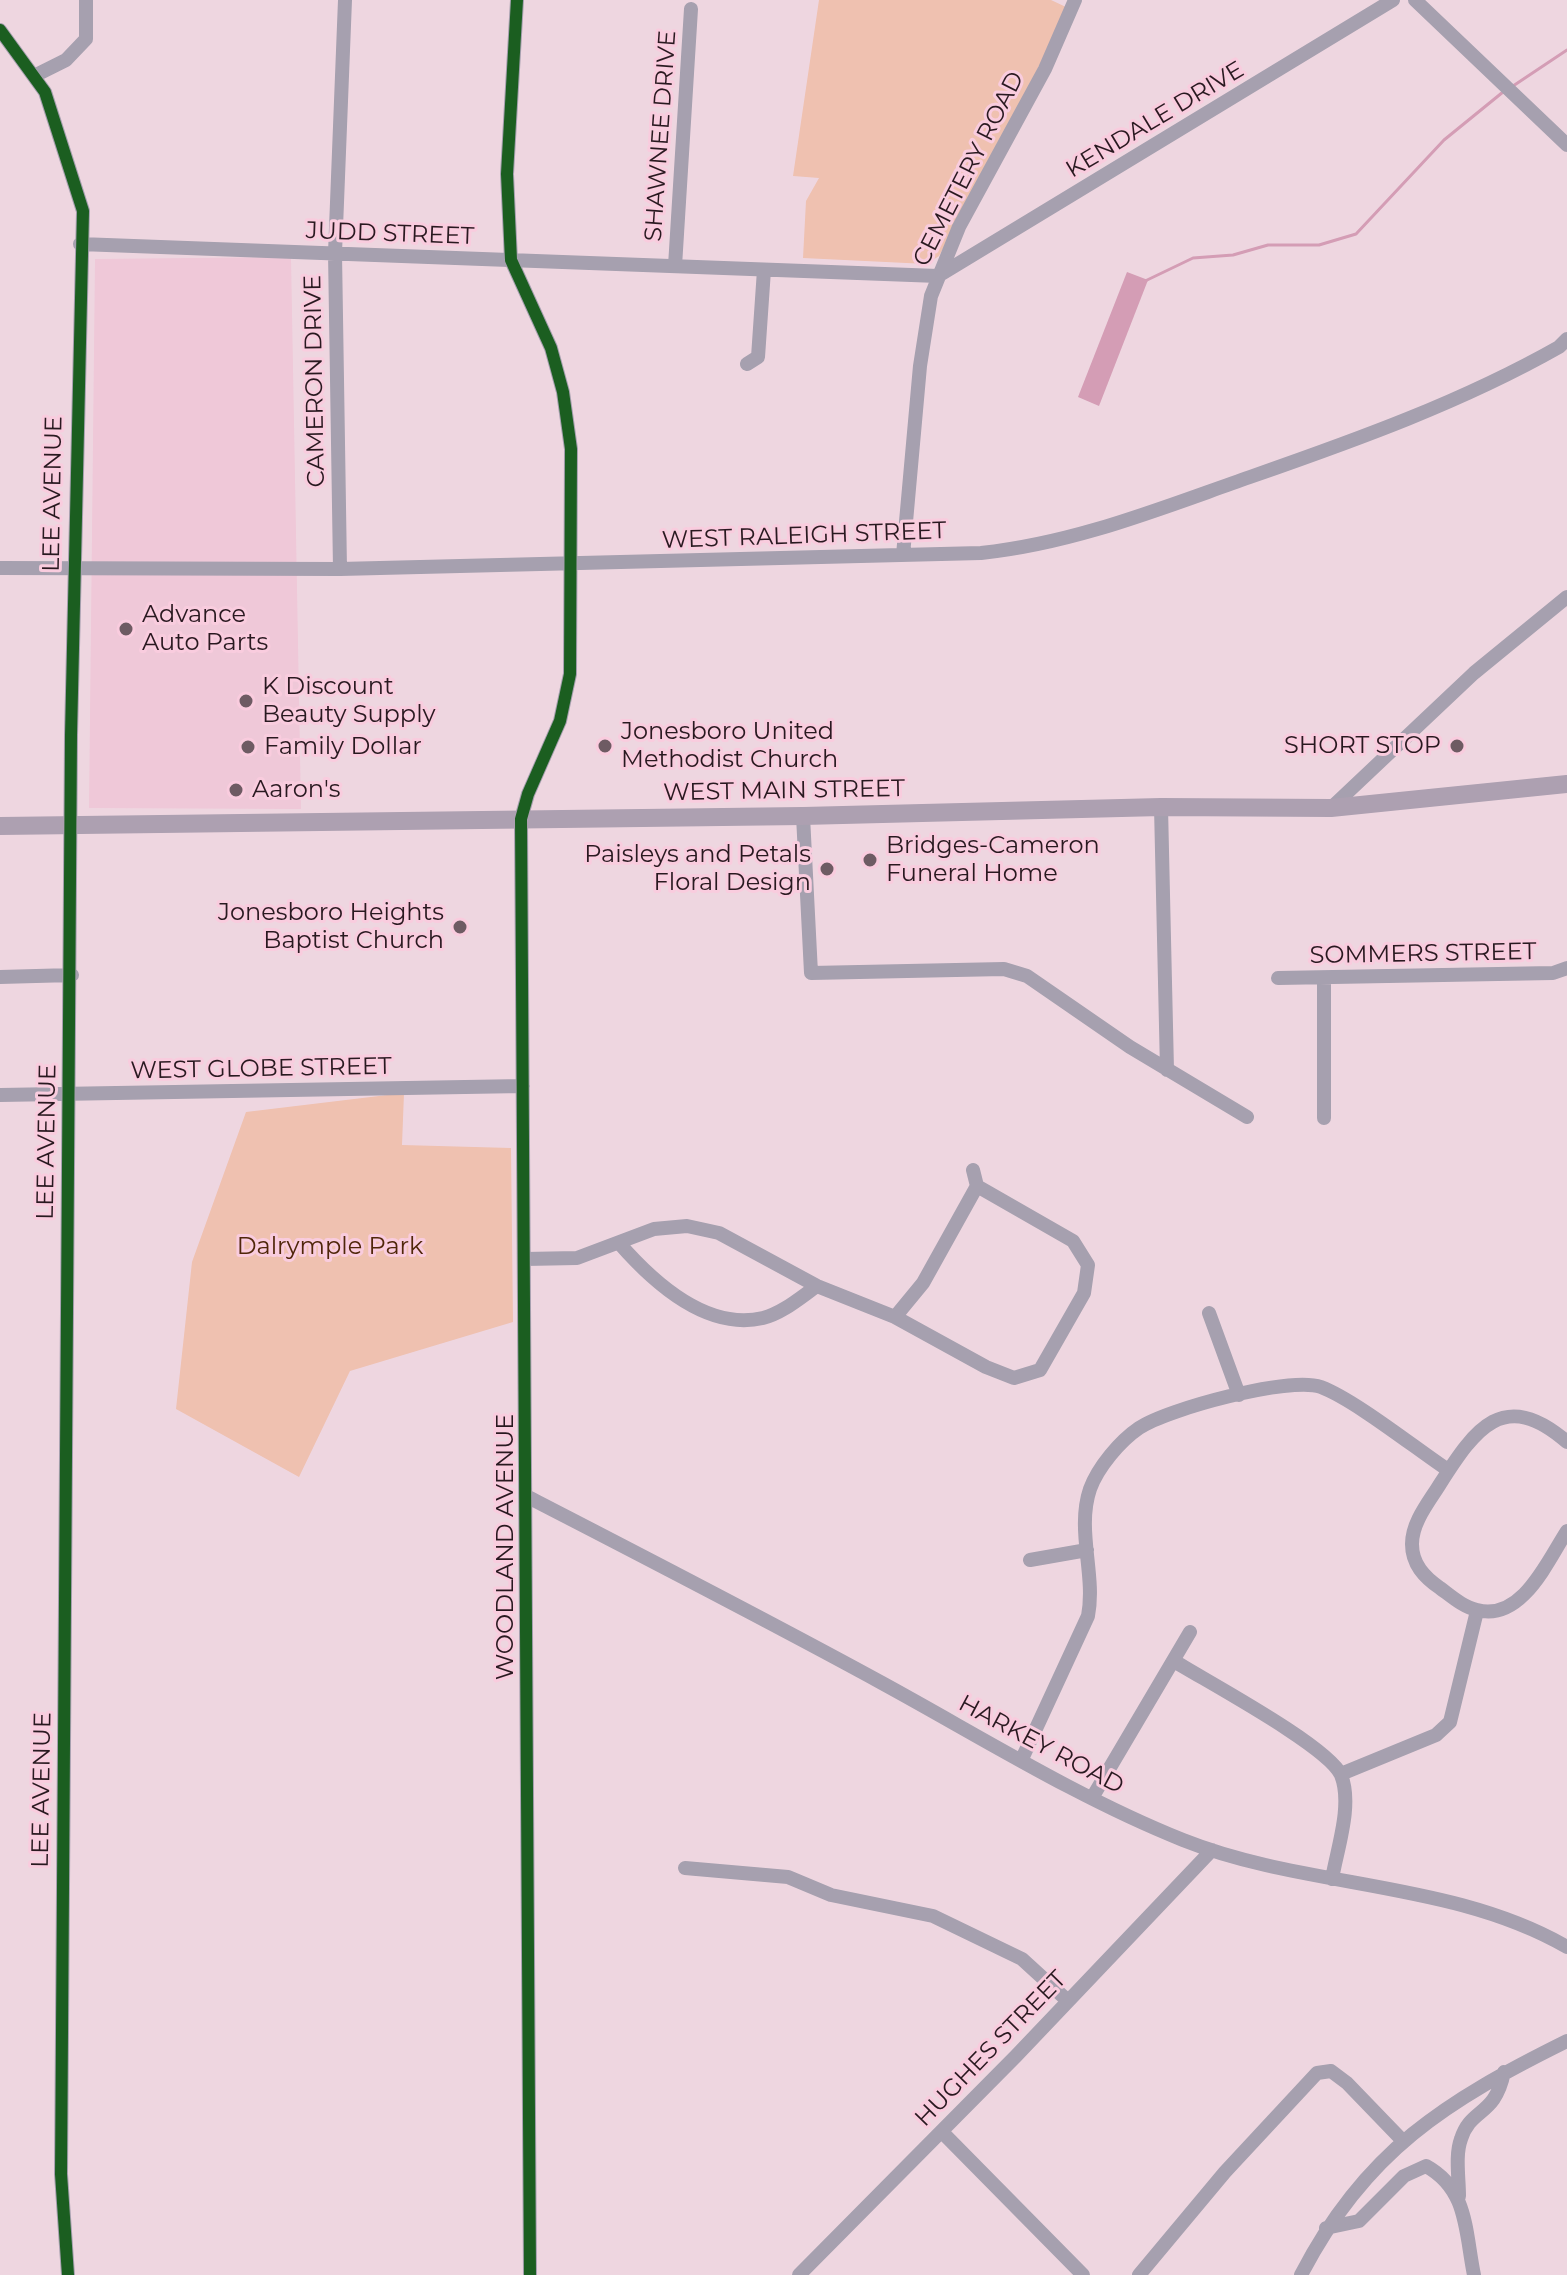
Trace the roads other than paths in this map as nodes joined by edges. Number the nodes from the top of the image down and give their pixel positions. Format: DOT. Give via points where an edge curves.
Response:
graph roads {
  1 [pos="86,0"];
  2 [pos="345,0"];
  3 [pos="517,0"];
  4 [pos="1075,0"];
  5 [pos="1393,0"];
  6 [pos="1415,0"];
  7 [pos="691,9"];
  8 [pos="0,30"];
  9 [pos="34,76"];
  10 [pos="1567,145"];
  11 [pos="80,244"];
  12 [pos="335,253"];
  13 [pos="511,260"];
  14 [pos="675,266"];
  15 [pos="764,270"];
  16 [pos="938,276"];
  17 [pos="1567,339"];
  18 [pos="747,364"];
  19 [pos="903,555"];
  20 [pos="571,564"];
  21 [pos="73,567"];
  22 [pos="0,568"];
  23 [pos="340,569"];
  24 [pos="1567,597"];
  25 [pos="1567,784"];
  26 [pos="1161,807"];
  27 [pos="1331,808"];
  28 [pos="803,816"];
  29 [pos="521,819"];
  30 [pos="2,822"];
  31 [pos="71,823"];
  32 [pos="1567,968"];
  33 [pos="72,975"];
  34 [pos="0,977"];
  35 [pos="1278,978"];
  36 [pos="1324,979"];
  37 [pos="1167,1070"];
  38 [pos="523,1086"];
  39 [pos="70,1094"];
  40 [pos="0,1095"];
  41 [pos="1247,1117"];
  42 [pos="1324,1118"];
  43 [pos="973,1170"];
  44 [pos="977,1186"];
  45 [pos="619,1243"];
  46 [pos="525,1259"];
  47 [pos="817,1286"];
  48 [pos="1209,1313"];
  49 [pos="895,1317"];
  50 [pos="1239,1395"];
  51 [pos="1567,1442"];
  52 [pos="1448,1470"];
  53 [pos="528,1497"];
  54 [pos="1567,1531"];
  55 [pos="1087,1550"];
  56 [pos="1030,1560"];
  57 [pos="1477,1611"];
  58 [pos="1190,1632"];
  59 [pos="1174,1661"];
  60 [pos="1021,1761"];
  61 [pos="1341,1774"];
  62 [pos="1092,1798"];
  63 [pos="1212,1850"];
  64 [pos="685,1868"];
  65 [pos="1332,1879"];
  66 [pos="1567,1947"];
  67 [pos="1068,2001"];
  68 [pos="1567,2041"];
  69 [pos="1504,2072"];
  70 [pos="942,2132"];
  71 [pos="1402,2140"];
  72 [pos="1459,2196"];
  73 [pos="1326,2228"];
  74 [pos="68,2275"];
  75 [pos="530,2275"];
  76 [pos="799,2275"];
  77 [pos="1083,2275"];
  78 [pos="1139,2275"];
  79 [pos="1301,2275"];
  80 [pos="1474,2275"];
  1 -- 9 [label="street" via="86,39 66,60"];
  2 -- 12 [label="street, CAMERON DRIVE"];
  3 -- 13 [label="street" via="507,174"];
  4 -- 16 [label="street, CEMETERY ROAD"];
  5 -- 16 [label="street, KENDALE DRIVE"];
  6 -- 10 [label="street"];
  7 -- 14 [label="street, SHAWNEE DRIVE"];
  8 -- 9 [label="street, LEE AVENUE"];
  9 -- 11 [label="street, LEE AVENUE" via="57,124 83,211"];
  11 -- 12 [label="street, JUDD STREET"];
  11 -- 21 [label="street, LEE AVENUE"];
  12 -- 13 [label="street, JUDD STREET"];
  12 -- 23 [label="street, CAMERON DRIVE"];
  13 -- 14 [label="street, JUDD STREET"];
  13 -- 20 [label="street, WOODLAND AVENUE" via="551,348 563,392 571,449"];
  14 -- 15 [label="street, JUDD STREET"];
  15 -- 16 [label="street, JUDD STREET"];
  15 -- 18 [label="street" via="758,357"];
  16 -- 19 [label="street, CEMETERY ROAD" via="924,328"];
  17 -- 19 [label="street, WEST RALEIGH STREET" via="1496,382 1287,465 1114,525 1028,548"];
  19 -- 20 [label="street, WEST RALEIGH STREET"];
  20 -- 23 [label="street, WEST RALEIGH STREET"];
  20 -- 29 [label="street, WOODLAND AVENUE" via="569,678 560,721"];
  21 -- 22 [label="street, WEST RALEIGH STREET"];
  21 -- 23 [label="street, WEST RALEIGH STREET"];
  21 -- 31 [label="street, LEE AVENUE"];
  24 -- 27 [label="street" via="1474,673"];
  25 -- 27 [label="main road, WEST MAIN STREET"];
  26 -- 27 [label="main road, WEST MAIN STREET"];
  26 -- 28 [label="main road, WEST MAIN STREET"];
  26 -- 37 [label="street"];
  28 -- 29 [label="main road, WEST MAIN STREET"];
  28 -- 37 [label="street" via="811,973 1004,969 1061,997"];
  29 -- 31 [label="main road, WEST MAIN STREET"];
  29 -- 38 [label="street, WOODLAND AVENUE"];
  30 -- 31 [label="main road, WEST MAIN STREET"];
  31 -- 33 [label="street, LEE AVENUE"];
  32 -- 36 [label="street, SOMMERS STREET" via="1553,973"];
  33 -- 34 [label="street"];
  33 -- 39 [label="street, LEE AVENUE"];
  35 -- 36 [label="street, SOMMERS STREET"];
  36 -- 42 [label="street"];
  37 -- 41 [label="street"];
  38 -- 39 [label="street, WEST GLOBE STREET"];
  38 -- 46 [label="street, WOODLAND AVENUE"];
  39 -- 40 [label="street, WEST GLOBE STREET"];
  39 -- 74 [label="street, LEE AVENUE" via="61,2161"];
  43 -- 44 [label="street"];
  44 -- 49 [label="street" via="923,1283"];
  44 -- 49 [label="street" via="1073,1241 1088,1265 1084,1293 1040,1370 1014,1378"];
  45 -- 46 [label="street" via="577,1258"];
  45 -- 47 [label="street" via="654,1229 687,1226 719,1233"];
  45 -- 47 [label="street" via="650,1278 719,1316 765,1318"];
  46 -- 53 [label="street, WOODLAND AVENUE"];
  47 -- 49 [label="street"];
  48 -- 50 [label="street"];
  50 -- 52 [label="street" via="1293,1384 1319,1387"];
  50 -- 55 [label="street" via="1163,1416 1127,1438 1089,1491"];
  51 -- 52 [label="street" via="1527,1417 1503,1418 1482,1425"];
  52 -- 57 [label="street" via="1413,1529 1415,1566"];
  53 -- 60 [label="street, HARKEY ROAD"];
  53 -- 75 [label="street, WOODLAND AVENUE"];
  54 -- 57 [label="street" via="1525,1594 1502,1608"];
  55 -- 56 [label="street"];
  55 -- 60 [label="street" via="1092,1594 1088,1616"];
  57 -- 61 [label="street" via="1450,1722 1436,1735"];
  58 -- 59 [label="street"];
  59 -- 61 [label="street" via="1311,1746"];
  59 -- 62 [label="street"];
  60 -- 62 [label="street, HARKEY ROAD"];
  61 -- 65 [label="street" via="1344,1808"];
  62 -- 63 [label="street, HARKEY ROAD"];
  63 -- 65 [label="street, HARKEY ROAD"];
  63 -- 67 [label="street, HUGHES STREET"];
  64 -- 67 [label="street" via="788,1877 831,1895 933,1916 1022,1959"];
  65 -- 66 [label="street, HARKEY ROAD" via="1458,1906"];
  67 -- 70 [label="street, HUGHES STREET"];
  68 -- 69 [label="street"];
  69 -- 71 [label="street"];
  69 -- 72 [label="street" via="1500,2094 1475,2117 1460,2141"];
  70 -- 76 [label="street, HUGHES STREET"];
  70 -- 77 [label="street"];
  71 -- 73 [label="street" via="1362,2180"];
  71 -- 78 [label="street" via="1347,2083 1331,2071 1317,2073"];
  72 -- 73 [label="street" via="1446,2177 1426,2166 1404,2176 1359,2221"];
  72 -- 80 [label="street"];
  73 -- 79 [label="street"];
}
